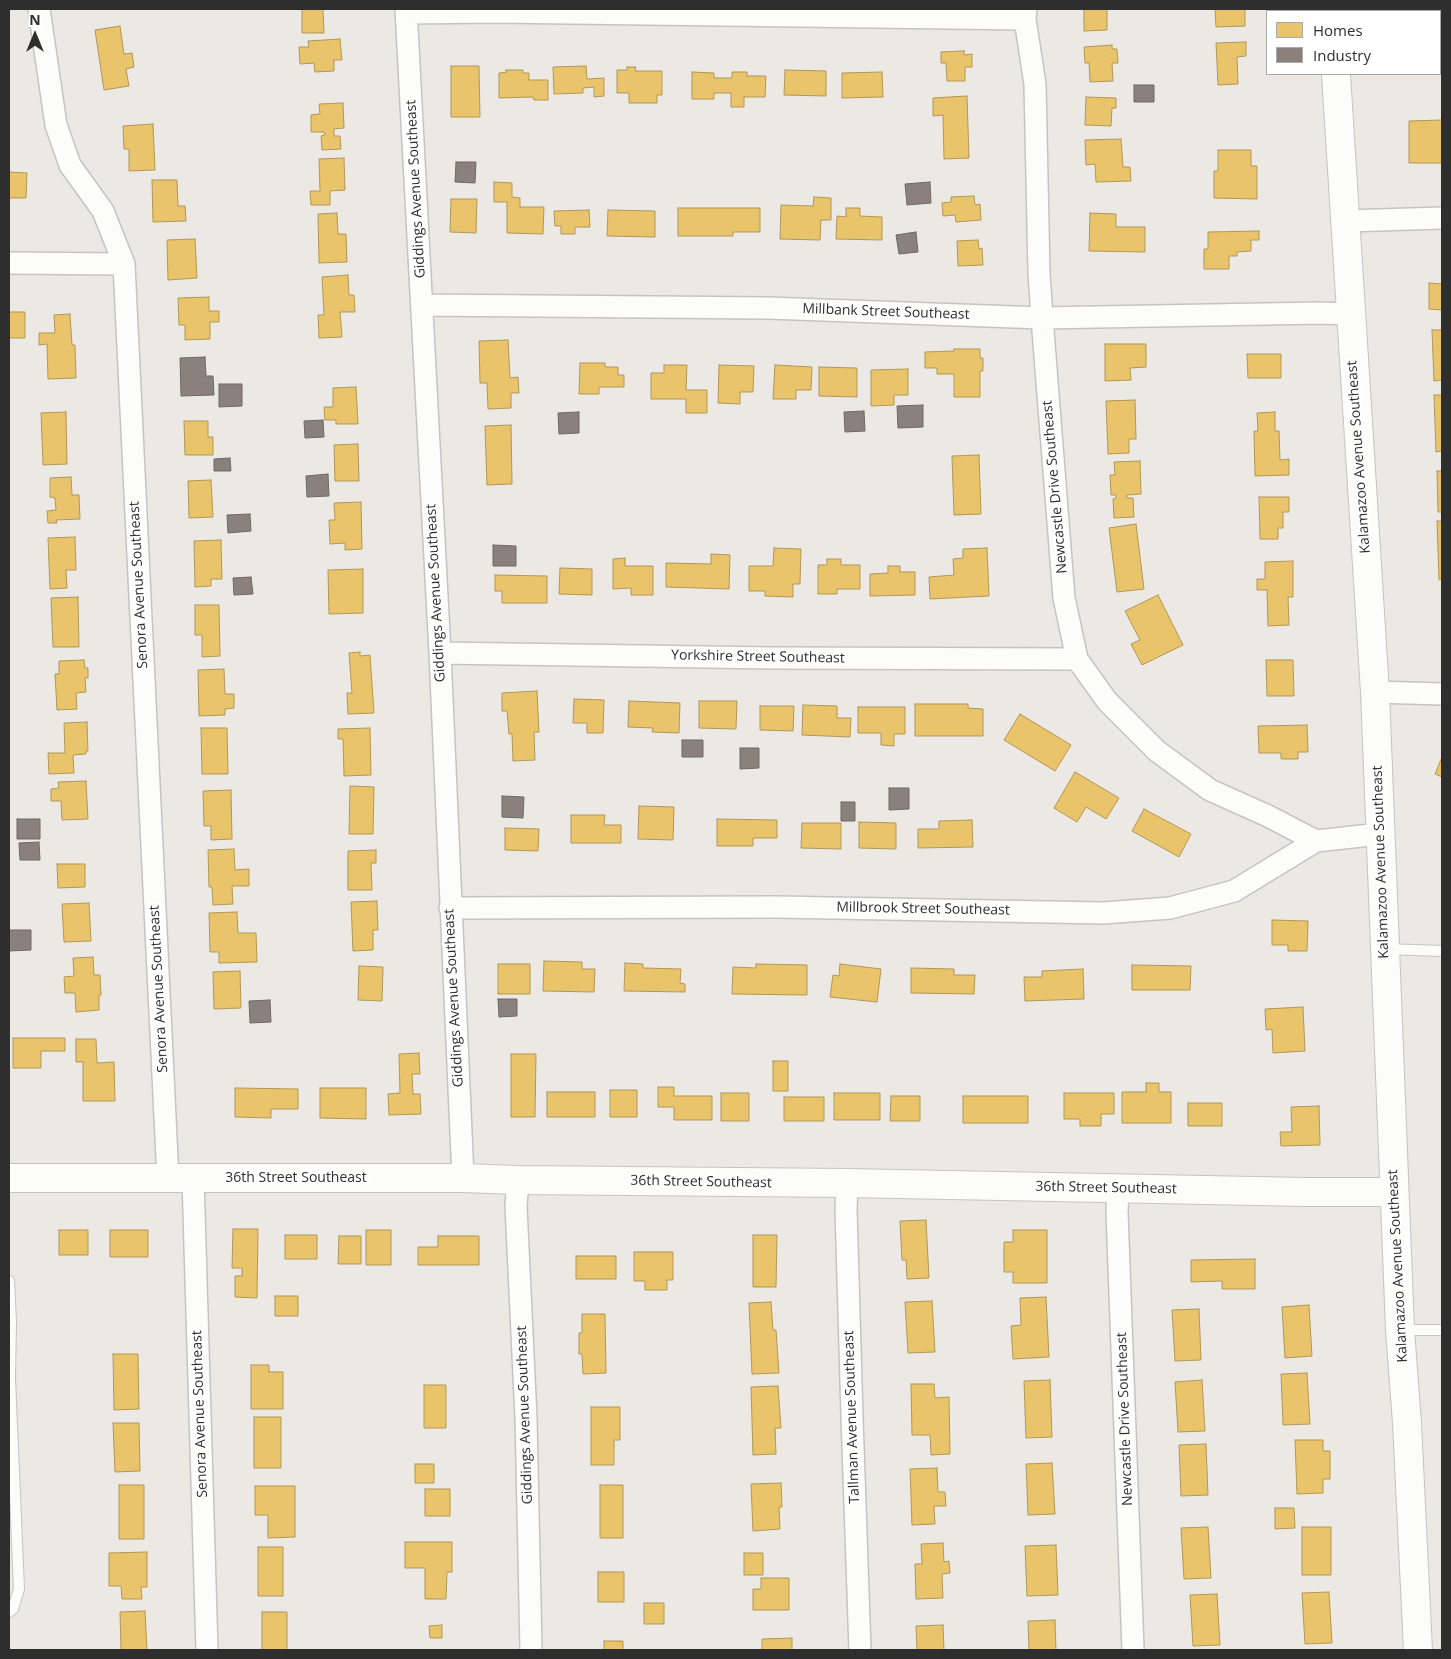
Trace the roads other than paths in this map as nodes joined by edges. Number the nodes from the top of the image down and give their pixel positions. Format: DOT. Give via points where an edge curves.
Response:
graph roads {
  1 [pos="39,9"];
  2 [pos="406,11"];
  3 [pos="1025,14"];
  4 [pos="1336,75"];
  5 [pos="1442,218"];
  6 [pos="1346,221"];
  7 [pos="9,263"];
  8 [pos="124,264"];
  9 [pos="422,305"];
  10 [pos="1350,314"];
  11 [pos="1042,318"];
  12 [pos="440,653"];
  13 [pos="1077,659"];
  14 [pos="1375,692"];
  15 [pos="1442,694"];
  16 [pos="1380,834"];
  17 [pos="1316,841"];
  18 [pos="450,908"];
  19 [pos="1384,949"];
  20 [pos="1442,951"];
  21 [pos="9,1178"];
  22 [pos="463,1178"];
  23 [pos="180,1179"];
  24 [pos="518,1180"];
  25 [pos="847,1184"];
  26 [pos="1118,1189"];
  27 [pos="1394,1192"];
  28 [pos="9,1281"];
  29 [pos="1400,1330"];
  30 [pos="1442,1330"];
  31 [pos="10,1378"];
  32 [pos="9,1612"];
  33 [pos="207,1650"];
  34 [pos="531,1650"];
  35 [pos="860,1650"];
  36 [pos="1133,1650"];
  37 [pos="1418,1650"];
  1 -- 8 [label="street, Senora Avenue Southeast" via="56,125 70,164 103,212"];
  2 -- 3 [label="street"];
  2 -- 9 [label="street, Giddings Avenue Southeast"];
  3 -- 11 [label="street, Newcastle Drive Southeast" via="1035,84"];
  4 -- 6 [label="main road, Kalamazoo Avenue Southeast"];
  5 -- 6 [label="street"];
  6 -- 10 [label="main road, Kalamazoo Avenue Southeast"];
  7 -- 8 [label="street"];
  8 -- 23 [label="street, Senora Avenue Southeast"];
  9 -- 11 [label="street, Millbank Street Southeast" via="768,308"];
  9 -- 12 [label="street, Giddings Avenue Southeast"];
  10 -- 11 [label="street, Millbank Street Southeast"];
  10 -- 14 [label="main road, Kalamazoo Avenue Southeast"];
  11 -- 13 [label="street, Newcastle Drive Southeast" via="1064,598"];
  12 -- 13 [label="street, Yorkshire Street Southeast"];
  12 -- 18 [label="street, Giddings Avenue Southeast"];
  13 -- 17 [label="street, Newcastle Drive Southeast" via="1107,701 1157,750 1210,790"];
  14 -- 15 [label="street"];
  14 -- 16 [label="main road, Kalamazoo Avenue Southeast"];
  16 -- 17 [label="street, Millbrook Street Southeast"];
  16 -- 19 [label="main road, Kalamazoo Avenue Southeast"];
  17 -- 18 [label="street, Millbrook Street Southeast" via="1234,891 1170,908 1103,913 776,907"];
  18 -- 22 [label="street, Giddings Avenue Southeast"];
  19 -- 20 [label="lane"];
  19 -- 27 [label="main road, Kalamazoo Avenue Southeast"];
  21 -- 23 [label="main road, 36th Street Southeast"];
  22 -- 23 [label="main road, 36th Street Southeast"];
  22 -- 24 [label="main road, 36th Street Southeast"];
  23 -- 33 [label="street, Senora Avenue Southeast"];
  24 -- 25 [label="main road, 36th Street Southeast"];
  24 -- 34 [label="street, Giddings Avenue Southeast" via="516,1206 526,1418"];
  25 -- 26 [label="main road, 36th Street Southeast"];
  25 -- 35 [label="street, Tallman Avenue Southeast"];
  26 -- 27 [label="main road, 36th Street Southeast"];
  26 -- 36 [label="street, Newcastle Drive Southeast"];
  27 -- 29 [label="main road, Kalamazoo Avenue Southeast"];
  28 -- 31 [label="lane"];
  29 -- 30 [label="lane"];
  29 -- 37 [label="main road, Kalamazoo Avenue Southeast"];
  31 -- 32 [label="lane" via="19,1589"];
}
